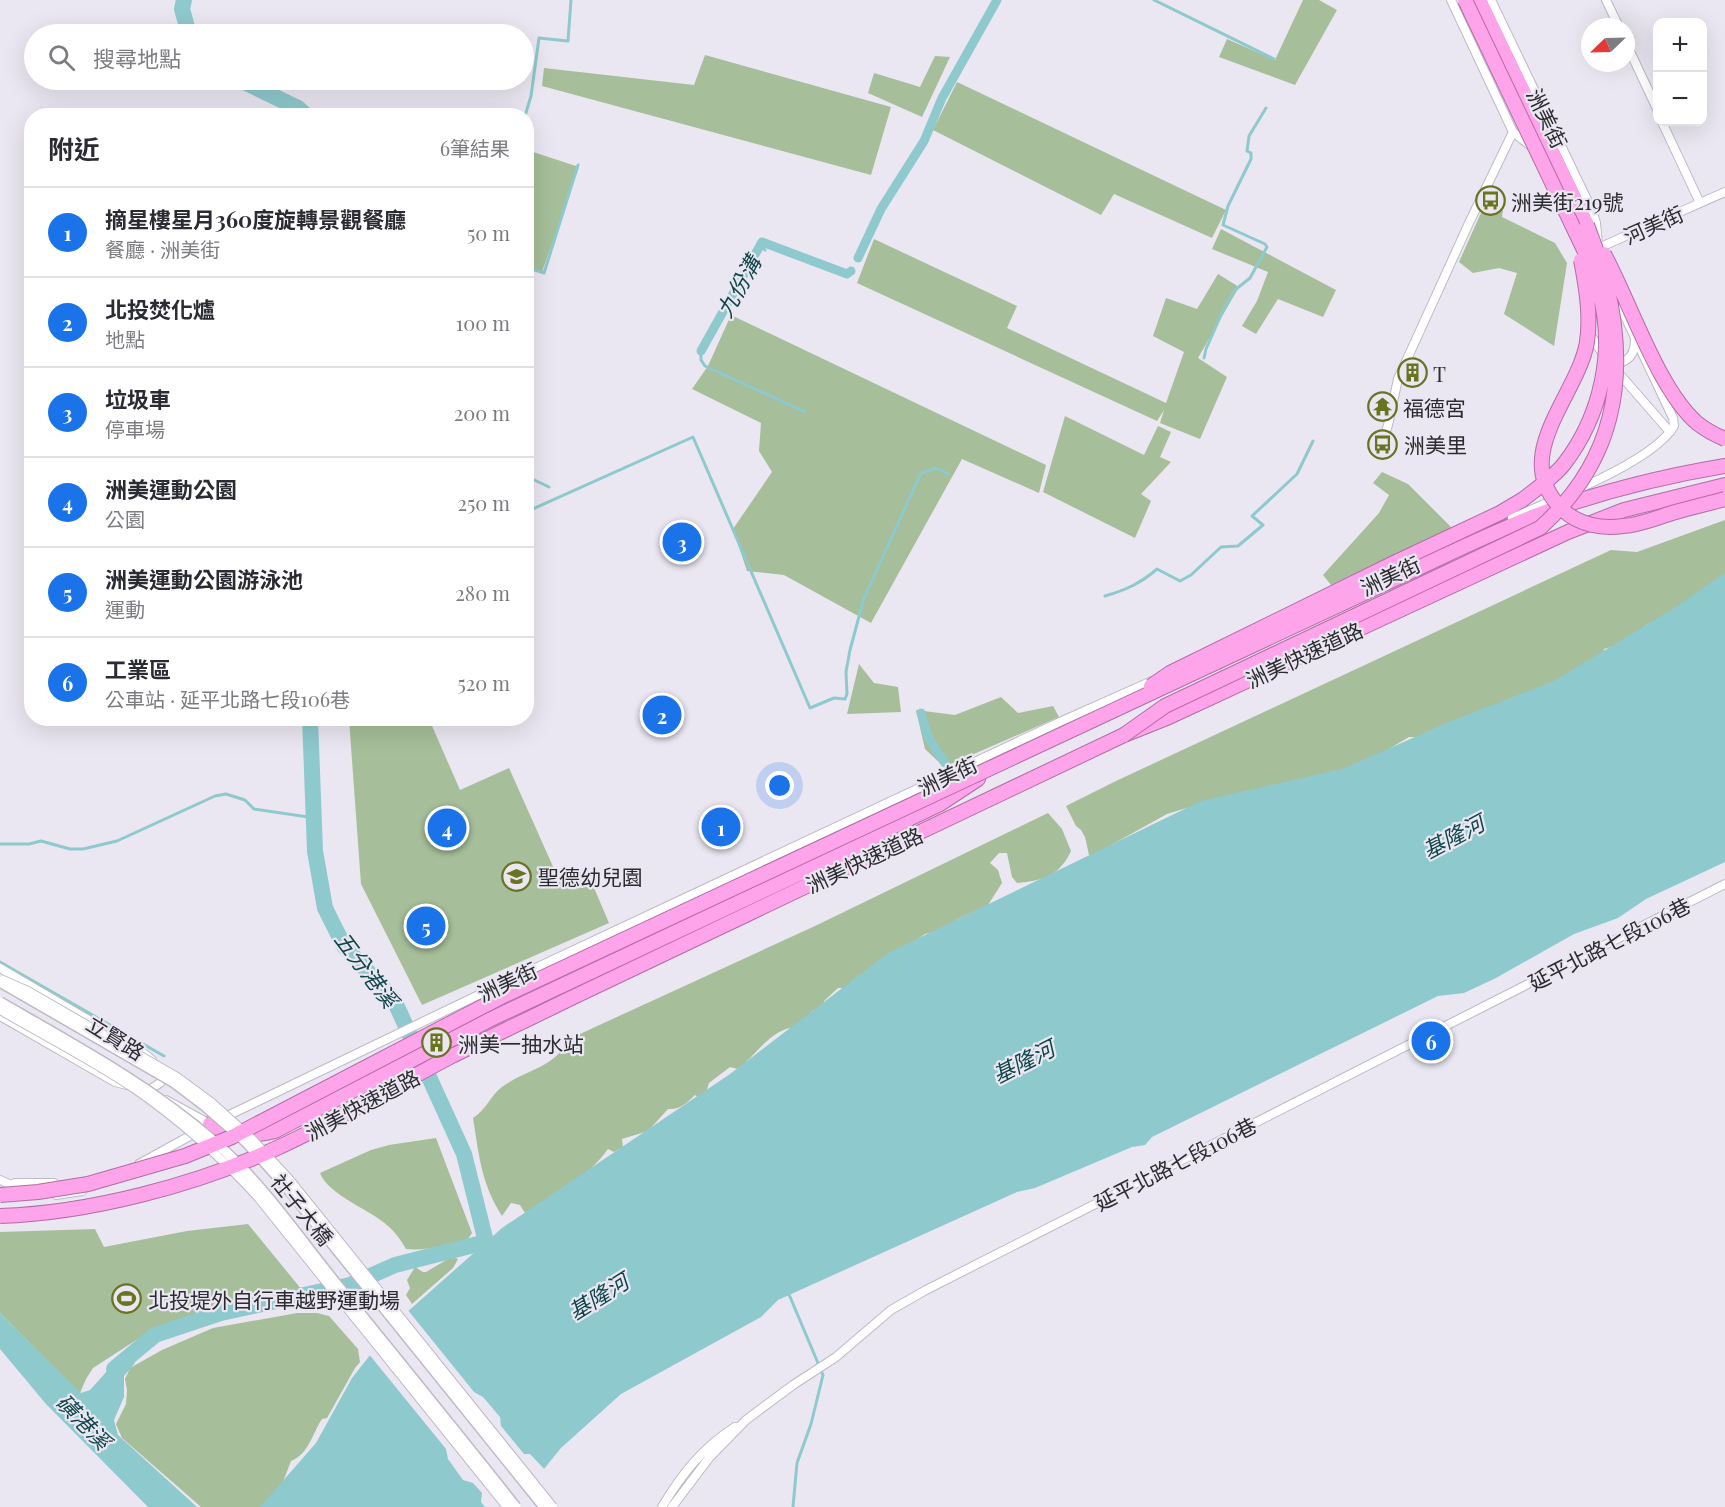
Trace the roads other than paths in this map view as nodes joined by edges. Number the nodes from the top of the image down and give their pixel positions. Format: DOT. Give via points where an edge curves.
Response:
graph roads {
  1 [pos="1451,0"];
  2 [pos="1465,0"];
  3 [pos="1479,0"];
  4 [pos="1491,0"];
  5 [pos="1606,0"];
  6 [pos="1615,18"];
  7 [pos="1635,62"];
  8 [pos="1653,100"];
  9 [pos="1664,126"];
  10 [pos="1513,132"];
  11 [pos="1725,192"];
  12 [pos="1700,203"];
  13 [pos="1581,228"];
  14 [pos="1599,248"];
  15 [pos="1582,256"];
  16 [pos="1635,338"];
  17 [pos="1608,361"];
  18 [pos="1670,432"];
  19 [pos="1725,439"];
  20 [pos="1379,452"];
  21 [pos="1725,465"];
  22 [pos="1725,485"];
  23 [pos="1725,500"];
  24 [pos="1118,709"];
  25 [pos="1124,735"];
  26 [pos="1002,763"];
  27 [pos="978,804"];
  28 [pos="858,846"];
  29 [pos="1725,884"];
  30 [pos="0,968"];
  31 [pos="0,980"];
  32 [pos="0,1002"];
  33 [pos="0,1010"];
  34 [pos="0,1016"];
  35 [pos="165,1071"];
  36 [pos="149,1090"];
  37 [pos="217,1121"];
  38 [pos="143,1162"];
  39 [pos="1,1186"];
  40 [pos="0,1216"];
  41 [pos="746,1420"];
  42 [pos="507,1507"];
  43 [pos="516,1507"];
  44 [pos="544,1507"];
  45 [pos="553,1507"];
  46 [pos="662,1507"];
  47 [pos="672,1507"];
  1 -- 10 [label="street, 洲美街"];
  2 -- 13 [label="highway, bridge"];
  3 -- 13 [label="highway"];
  4 -- 14 [label="street, 洲美街" via="1592,210"];
  5 -- 6 [label="street"];
  7 -- 8 [label="street"];
  9 -- 12 [label="street"];
  10 -- 15 [label="street, 洲美街" via="1529,144 1558,182 1574,219"];
  10 -- 20 [label="street, 洲美街" via="1398,379"];
  11 -- 12 [label="street, 河美街"];
  12 -- 14 [label="street, 河美街"];
  13 -- 19 [label="highway, bridge" via="1617,279 1671,390 1696,422"];
  13 -- 23 [label="highway, bridge" via="1589,321 1587,343 1546,435 1542,470 1548,489 1566,513 1599,527 1623,526"];
  13 -- 24 [label="highway, bridge" via="1604,318 1605,370 1597,400 1578,442 1562,465 1522,500 1500,513 1170,673"];
  13 -- 25 [label="highway, bridge" via="1607,285 1616,340 1616,389 1601,445 1571,497 1540,528 1165,706"];
  14 -- 15 [label="street, 河美街"];
  14 -- 16 [label="street, 洲美街" via="1605,273"];
  15 -- 17 [label="street, 洲美街" via="1581,309 1591,336"];
  16 -- 17 [label="street" via="1628,359"];
  16 -- 18 [label="street, 洲美街" via="1673,418"];
  17 -- 18 [label="street, 洲美街"];
  18 -- 37 [label="street, 洲美街" via="1605,477 1064,720"];
  21 -- 24 [label="highway, 洲美快速道路, bridge" via="1618,489 1546,512 1456,550"];
  22 -- 25 [label="highway, 洲美快速道路, bridge" via="1624,510 1568,532"];
  24 -- 26 [label="highway, 洲美快速道路, bridge"];
  25 -- 27 [label="highway, 洲美快速道路"];
  26 -- 28 [label="highway, bridge" via="940,804"];
  26 -- 39 [label="highway, 洲美快速道路, bridge" via="501,997 232,1137 185,1156 88,1184 38,1192"];
  27 -- 28 [label="highway"];
  27 -- 40 [label="highway, 洲美快速道路, bridge" via="503,1031 277,1148 167,1187 57,1211"];
  28 -- 37 [label="highway" via="489,1020 300,1119 272,1128 250,1129"];
  29 -- 41 [label="street, 延平北路七段106巷" via="926,1290 891,1310 836,1357"];
  30 -- 35 [label="street, 立賢路" via="140,1050"];
  31 -- 44 [label="street, 社子大橋, bridge" via="173,1082 246,1142"];
  31 -- 45 [label="street, bridge" via="28,991 177,1077 251,1138 289,1179"];
  32 -- 43 [label="street, 社子大橋, bridge" via="141,1085 219,1145 274,1206"];
  33 -- 42 [label="street, bridge" via="137,1090 217,1155 257,1196"];
  34 -- 36 [label="street, 立賢路" via="115,1082"];
  35 -- 36 [label="street" via="160,1083"];
  35 -- 37 [label="street, 立賢路"];
  36 -- 37 [label="street, 立賢路"];
  37 -- 38 [label="street, 洲美街"];
  38 -- 39 [label="street" via="62,1182"];
  38 -- 39 [label="street" via="104,1183 70,1194 37,1194"];
  41 -- 46 [label="street" via="699,1456"];
  41 -- 47 [label="street, 延平北路七段106巷" via="709,1458"];
}
